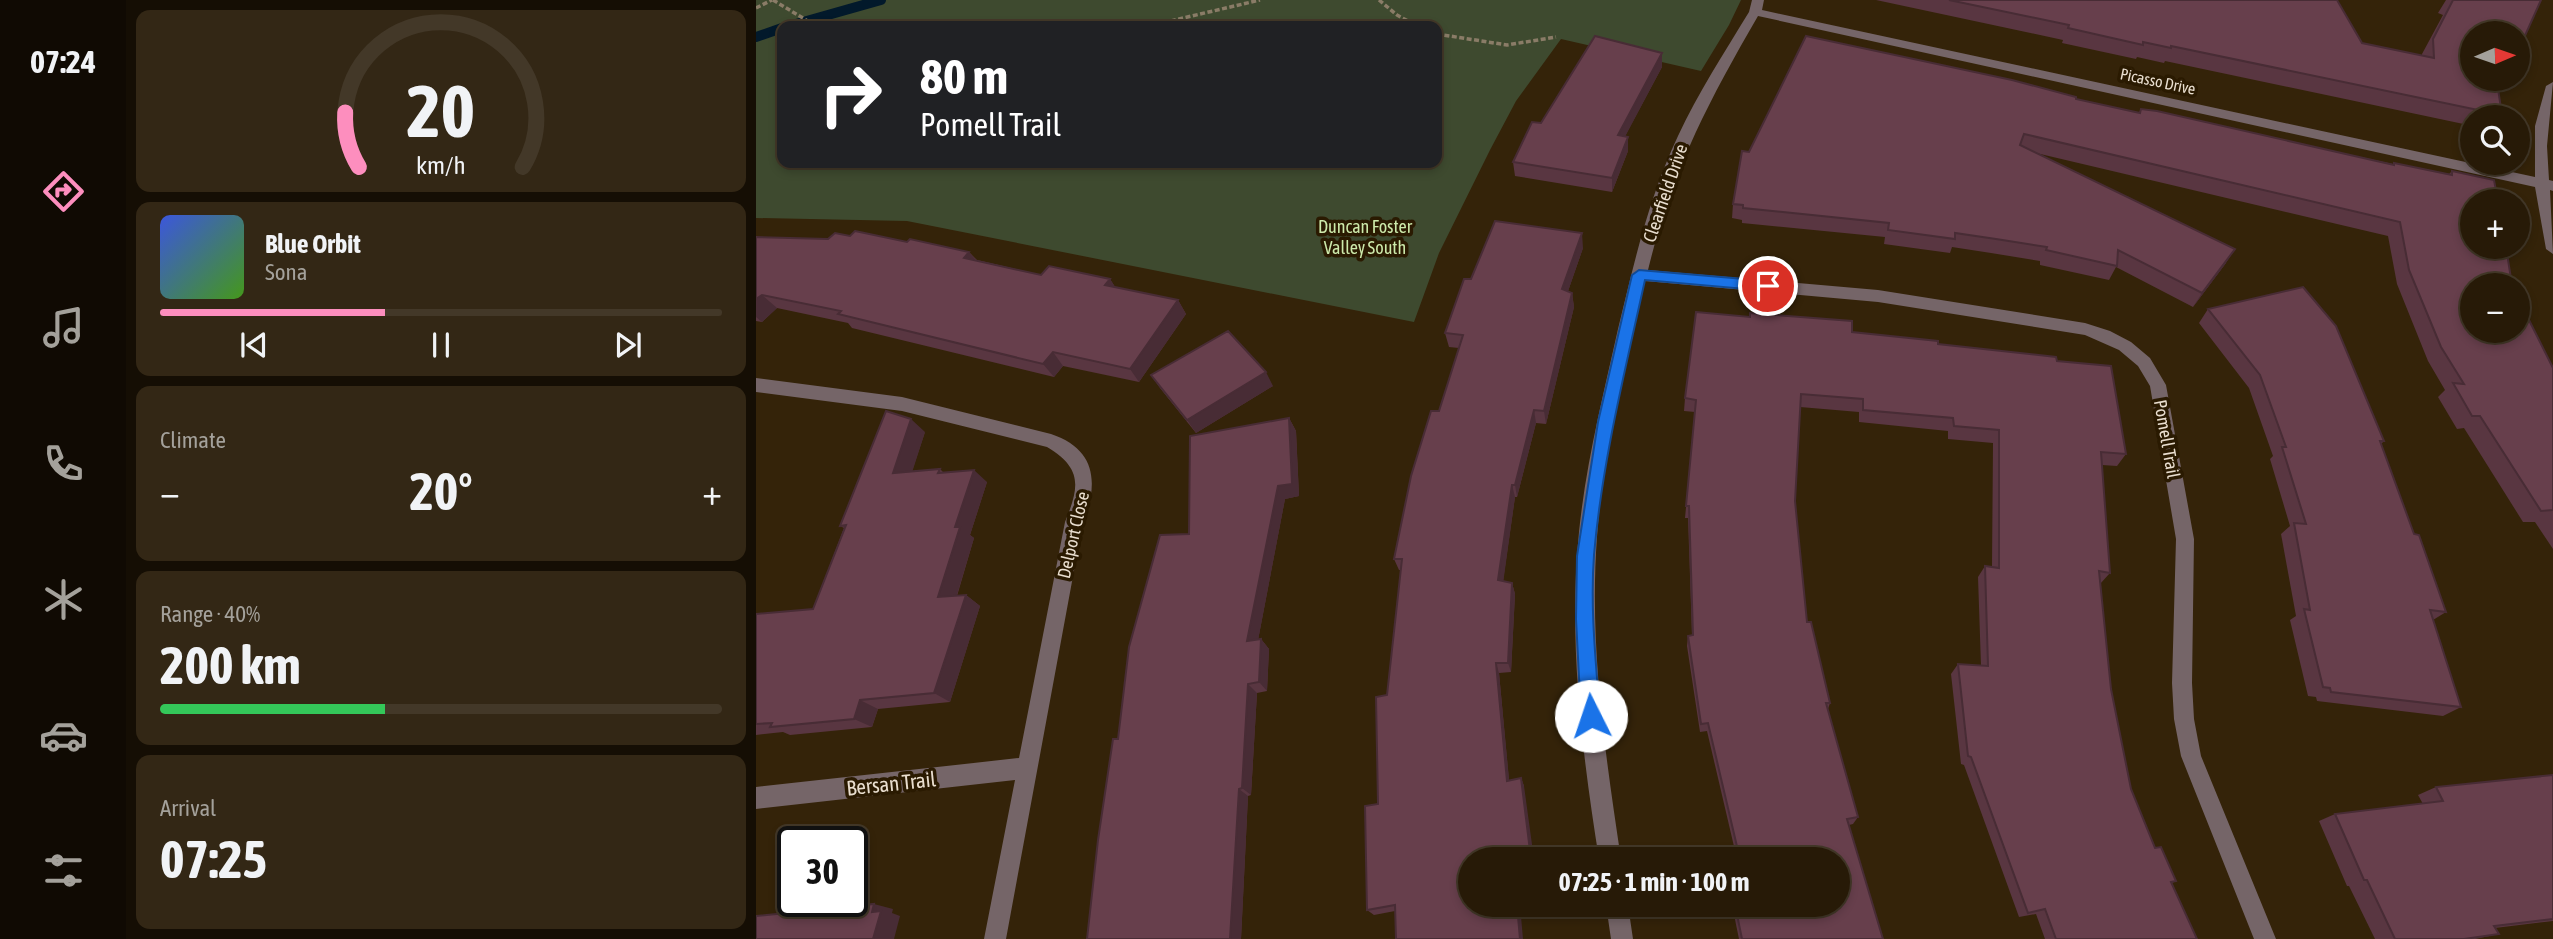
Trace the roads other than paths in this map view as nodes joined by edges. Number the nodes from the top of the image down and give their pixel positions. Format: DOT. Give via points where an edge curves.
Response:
graph roads {
  1 [pos="1756,6"];
  2 [pos="2553,86"];
  3 [pos="2548,184"];
  4 [pos="2553,250"];
  5 [pos="1639,275"];
  6 [pos="756,385"];
  7 [pos="1026,768"];
  8 [pos="756,798"];
  9 [pos="1608,847"];
  10 [pos="1619,917"];
  11 [pos="995,939"];
  12 [pos="1622,939"];
  13 [pos="2265,939"];
  1 -- 3 [label="street, Picasso Drive"];
  1 -- 5 [label="street, Clearfield Drive" via="1676,155"];
  2 -- 3 [label="street" via="2541,120 2539,154"];
  3 -- 4 [label="street"];
  5 -- 9 [label="street, Clearfield Drive" via="1606,422 1586,556 1591,716"];
  5 -- 13 [label="street, Pomell Trail" via="1878,296 2085,329 2105,335 2144,362 2158,385 2185,539 2182,683 2189,744"];
  6 -- 7 [label="street, Delport Close" via="902,404 1051,440 1069,449 1080,463 1086,481 1083,501 1073,522"];
  7 -- 8 [label="street, Bersan Trail"];
  7 -- 11 [label="street, Delport Close"];
  10 -- 12 [label="street"];
}
